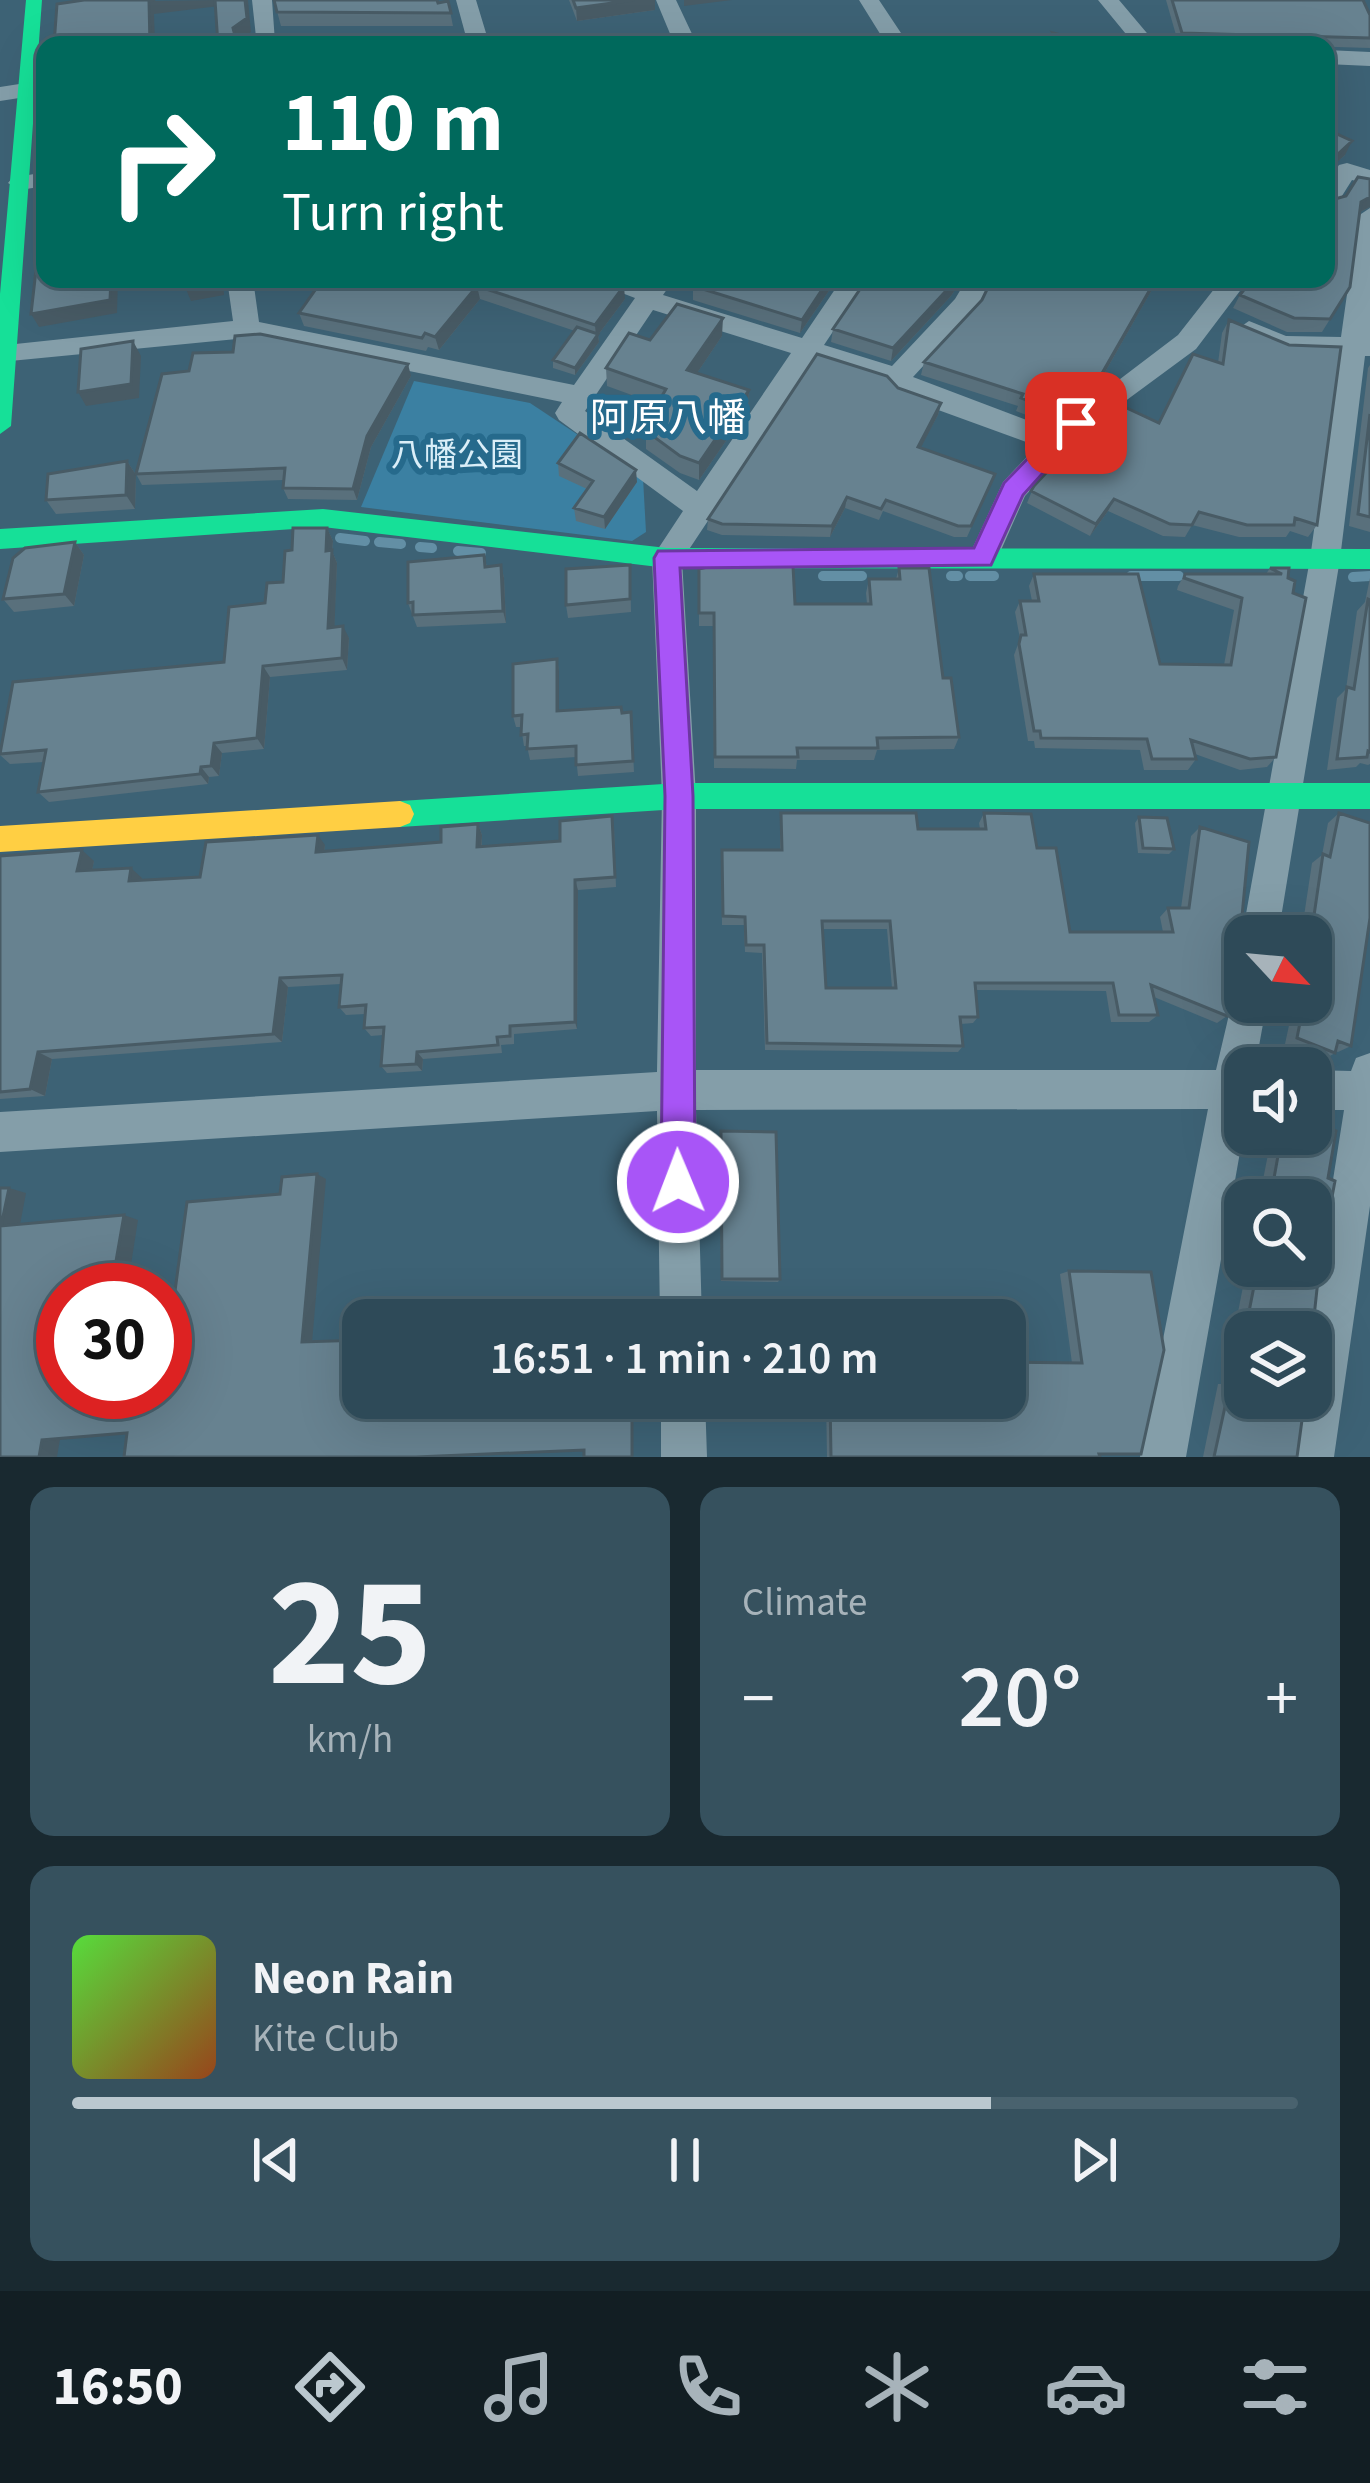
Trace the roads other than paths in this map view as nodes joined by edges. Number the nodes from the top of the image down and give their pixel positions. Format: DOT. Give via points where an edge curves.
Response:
graph roads {
  1 [pos="34,0"];
  2 [pos="262,0"];
  3 [pos="466,0"];
  4 [pos="666,0"];
  5 [pos="869,0"];
  6 [pos="1108,0"];
  7 [pos="267,36"];
  8 [pos="477,36"];
  9 [pos="682,36"];
  10 [pos="892,36"];
  11 [pos="1138,36"];
  12 [pos="1335,57"];
  13 [pos="1370,59"];
  14 [pos="24,91"];
  15 [pos="1370,178"];
  16 [pos="1335,189"];
  17 [pos="20,196"];
  18 [pos="1370,216"];
  19 [pos="241,288"];
  20 [pos="849,288"];
  21 [pos="975,288"];
  22 [pos="1229,288"];
  23 [pos="653,291"];
  24 [pos="1209,314"];
  25 [pos="247,329"];
  26 [pos="1361,346"];
  27 [pos="807,350"];
  28 [pos="6,354"];
  29 [pos="897,377"];
  30 [pos="580,396"];
  31 [pos="0,426"];
  32 [pos="1056,442"];
  33 [pos="699,508"];
  34 [pos="0,539"];
  35 [pos="667,558"];
  36 [pos="982,558"];
  37 [pos="1325,559"];
  38 [pos="1370,559"];
  39 [pos="679,796"];
  40 [pos="1370,796"];
  41 [pos="1287,797"];
  42 [pos="0,839"];
  43 [pos="1264,915"];
  44 [pos="1369,1085"];
  45 [pos="1332,1088"];
  46 [pos="1224,1089"];
  47 [pos="676,1090"];
  48 [pos="0,1132"];
  49 [pos="1225,1155"];
  50 [pos="681,1299"];
  51 [pos="683,1419"];
  52 [pos="684,1457"];
  53 [pos="1163,1457"];
  54 [pos="1311,1457"];
  1 -- 14 [label="street"];
  2 -- 7 [label="street"];
  3 -- 8 [label="street"];
  4 -- 9 [label="street"];
  5 -- 10 [label="street"];
  6 -- 11 [label="street"];
  12 -- 13 [label="street"];
  14 -- 17 [label="street"];
  15 -- 16 [label="street" via="1348,170"];
  17 -- 28 [label="street"];
  18 -- 26 [label="street"];
  19 -- 25 [label="street"];
  20 -- 27 [label="street"];
  21 -- 29 [label="street"];
  22 -- 24 [label="street"];
  23 -- 27 [label="street"];
  23 -- 30 [label="street"];
  24 -- 26 [label="street" via="1282,345"];
  24 -- 32 [label="street" via="1187,342"];
  25 -- 28 [label="street"];
  25 -- 30 [label="street"];
  26 -- 37 [label="street"];
  27 -- 29 [label="street"];
  27 -- 33 [label="street"];
  28 -- 31 [label="street"];
  29 -- 32 [label="street" via="907,388"];
  30 -- 33 [label="street" via="569,413"];
  32 -- 36 [label="street" via="1013,490"];
  33 -- 35 [label="street"];
  34 -- 35 [label="street" via="323,518"];
  35 -- 36 [label="street"];
  35 -- 39 [label="street"];
  36 -- 37 [label="street"];
  37 -- 38 [label="street"];
  37 -- 41 [label="street"];
  39 -- 41 [label="street"];
  39 -- 42 [label="street"];
  39 -- 47 [label="street"];
  40 -- 41 [label="street"];
  41 -- 43 [label="street"];
  44 -- 45 [label="street"];
  44 -- 54 [label="street"];
  46 -- 47 [label="street"];
  47 -- 48 [label="street"];
  47 -- 50 [label="street"];
  49 -- 53 [label="street"];
  51 -- 52 [label="street"];
}
